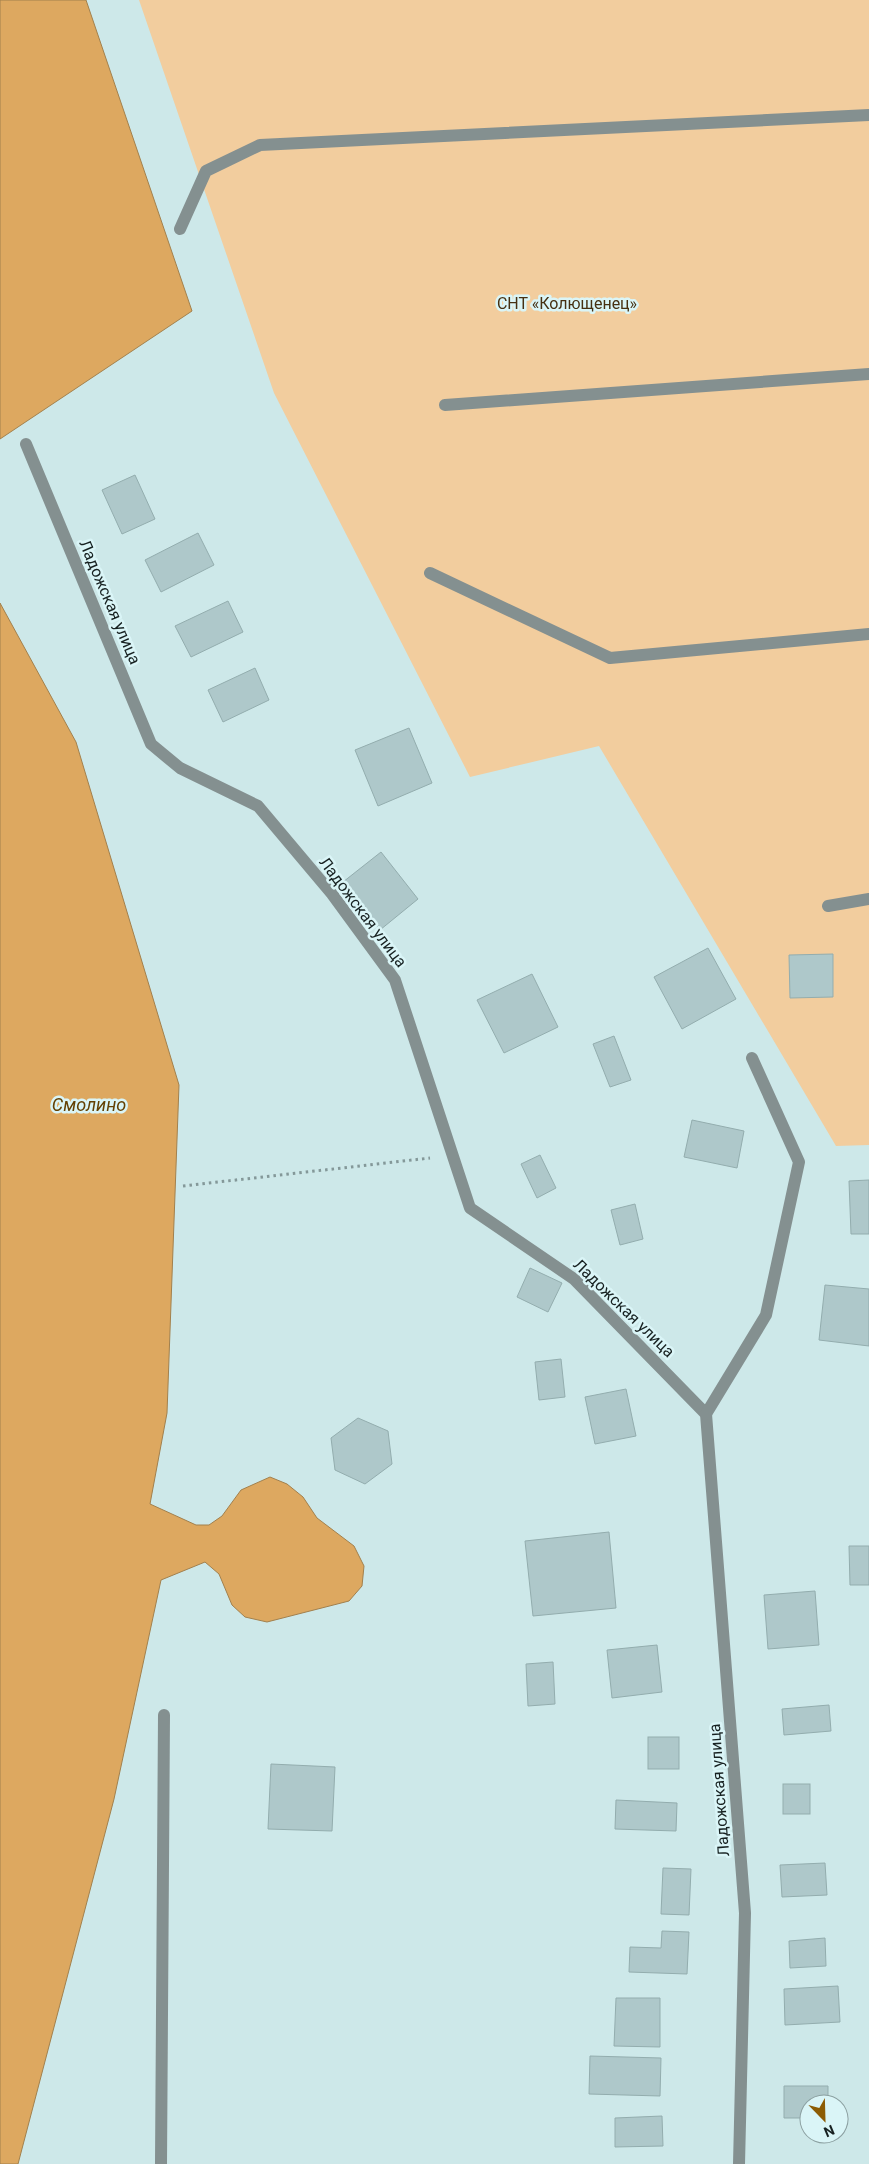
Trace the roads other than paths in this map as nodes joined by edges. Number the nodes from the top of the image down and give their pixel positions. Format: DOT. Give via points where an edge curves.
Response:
graph roads {
  1 [pos="869,115"];
  2 [pos="180,229"];
  3 [pos="869,374"];
  4 [pos="445,404"];
  5 [pos="26,444"];
  6 [pos="430,573"];
  7 [pos="869,634"];
  8 [pos="869,899"];
  9 [pos="828,906"];
  10 [pos="752,1058"];
  11 [pos="706,1414"];
  12 [pos="164,1715"];
  13 [pos="161,2164"];
  14 [pos="739,2164"];
  1 -- 2 [label="street" via="260,145 206,172"];
  3 -- 4 [label="street"];
  5 -- 11 [label="street, Ладожская улица" via="151,744 180,768 258,806 332,894 395,980 470,1208 574,1279"];
  6 -- 7 [label="street" via="610,658"];
  8 -- 9 [label="street"];
  10 -- 11 [label="street" via="798,1162 766,1315"];
  11 -- 14 [label="street, Ладожская улица" via="745,1913"];
  12 -- 13 [label="street"];
}
